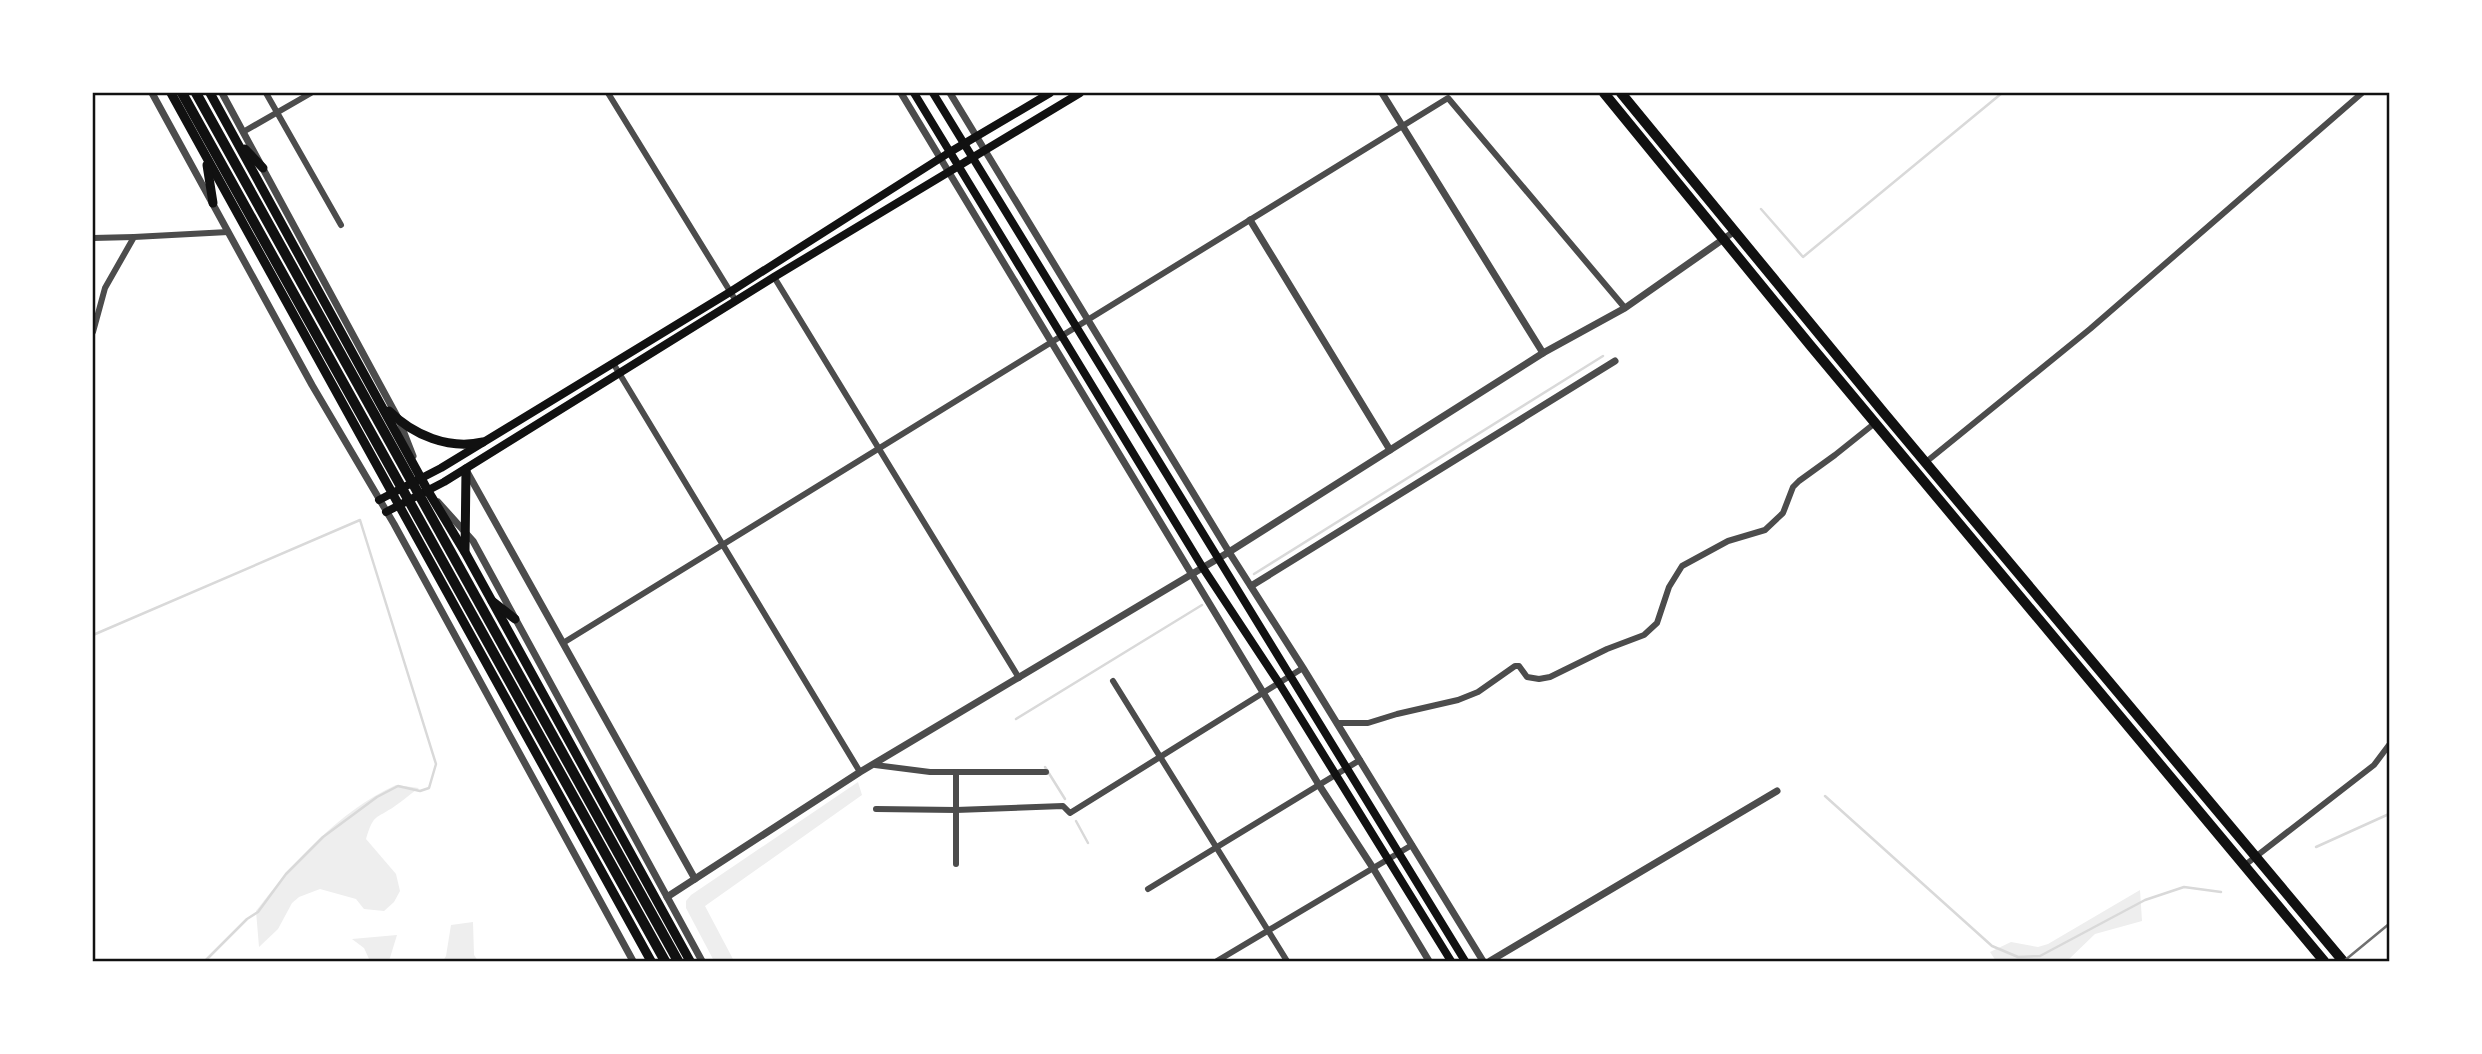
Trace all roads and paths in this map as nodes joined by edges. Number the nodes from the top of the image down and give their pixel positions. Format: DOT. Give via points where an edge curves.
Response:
graph roads {
  1 [pos="152,93"];
  2 [pos="171,93"];
  3 [pos="182,93"];
  4 [pos="196,93"];
  5 [pos="210,93"];
  6 [pos="222,93"];
  7 [pos="266,93"];
  8 [pos="311,93"];
  9 [pos="608,93"];
  10 [pos="901,93"];
  11 [pos="914,93"];
  12 [pos="933,93"];
  13 [pos="950,93"];
  14 [pos="1050,93"];
  15 [pos="1080,93"];
  16 [pos="1382,93"];
  17 [pos="1604,93"];
  18 [pos="1620,93"];
  19 [pos="2362,93"];
  20 [pos="278,112"];
  21 [pos="1403,126"];
  22 [pos="239,134"];
  23 [pos="977,136"];
  24 [pos="964,144"];
  25 [pos="986,150"];
  26 [pos="950,152"];
  27 [pos="205,157"];
  28 [pos="941,158"];
  29 [pos="973,158"];
  30 [pos="959,166"];
  31 [pos="263,168"];
  32 [pos="949,172"];
  33 [pos="213,204"];
  34 [pos="1250,220"];
  35 [pos="341,225"];
  36 [pos="1735,231"];
  37 [pos="228,232"];
  38 [pos="93,237"];
  39 [pos="134,237"];
  40 [pos="1724,239"];
  41 [pos="774,278"];
  42 [pos="730,292"];
  43 [pos="736,302"];
  44 [pos="1625,308"];
  45 [pos="1088,320"];
  46 [pos="1076,327"];
  47 [pos="93,332"];
  48 [pos="1063,335"];
  49 [pos="1052,342"];
  50 [pos="1543,353"];
  51 [pos="1615,361"];
  52 [pos="613,363"];
  53 [pos="619,374"];
  54 [pos="375,391"];
  55 [pos="399,420"];
  56 [pos="1875,423"];
  57 [pos="483,442"];
  58 [pos="879,448"];
  59 [pos="1390,450"];
  60 [pos="1926,462"];
  61 [pos="466,469"];
  62 [pos="422,479"];
  63 [pos="397,491"];
  64 [pos="428,491"];
  65 [pos="379,500"];
  66 [pos="398,505"];
  67 [pos="386,512"];
  68 [pos="464,530"];
  69 [pos="723,545"];
  70 [pos="1229,552"];
  71 [pos="466,554"];
  72 [pos="1217,560"];
  73 [pos="1203,568"];
  74 [pos="1192,575"];
  75 [pos="1251,586"];
  76 [pos="489,599"];
  77 [pos="515,619"];
  78 [pos="563,643"];
  79 [pos="1303,668"];
  80 [pos="1292,676"];
  81 [pos="1019,678"];
  82 [pos="1113,681"];
  83 [pos="1279,683"];
  84 [pos="1263,693"];
  85 [pos="1337,723"];
  86 [pos="2389,745"];
  87 [pos="1160,757"];
  88 [pos="1360,760"];
  89 [pos="875,765"];
  90 [pos="1347,767"];
  91 [pos="860,772"];
  92 [pos="956,772"];
  93 [pos="1046,772"];
  94 [pos="1335,775"];
  95 [pos="1319,785"];
  96 [pos="1777,791"];
  97 [pos="876,809"];
  98 [pos="956,810"];
  99 [pos="1412,845"];
  100 [pos="1216,847"];
  101 [pos="1399,853"];
  102 [pos="2256,856"];
  103 [pos="1388,859"];
  104 [pos="956,864"];
  105 [pos="2245,865"];
  106 [pos="1373,868"];
  107 [pos="695,879"];
  108 [pos="1148,889"];
  109 [pos="667,897"];
  110 [pos="1268,931"];
  111 [pos="633,961"];
  112 [pos="650,961"];
  113 [pos="665,961"];
  114 [pos="678,961"];
  115 [pos="691,961"];
  116 [pos="702,961"];
  117 [pos="1217,961"];
  118 [pos="1287,961"];
  119 [pos="1429,961"];
  120 [pos="1451,961"];
  121 [pos="1465,961"];
  122 [pos="1483,961"];
  123 [pos="1490,961"];
  124 [pos="2324,961"];
  125 [pos="2343,961"];
  1 -- 33 [label="street"];
  2 -- 27 [label="main road"];
  3 -- 63 [label="highway"];
  4 -- 114 [label="highway"];
  5 -- 22 [label="main road"];
  6 -- 22 [label="street"];
  7 -- 20 [label="street"];
  8 -- 20 [label="street"];
  9 -- 42 [label="street"];
  10 -- 28 [label="street"];
  11 -- 26 [label="main road"];
  12 -- 24 [label="main road"];
  13 -- 23 [label="street"];
  14 -- 23 [label="main road"];
  15 -- 25 [label="main road"];
  16 -- 21 [label="street"];
  17 -- 40 [label="highway"];
  18 -- 36 [label="highway"];
  19 -- 60 [label="street" via="2091,329"];
  20 -- 22 [label="street"];
  20 -- 35 [label="street"];
  21 -- 34 [label="street"];
  21 -- 44 [label="street" via="1448,98"];
  21 -- 50 [label="street"];
  22 -- 31 [label="main road"];
  22 -- 54 [label="main road"];
  23 -- 24 [label="main road"];
  23 -- 25 [label="street"];
  24 -- 26 [label="main road"];
  24 -- 29 [label="main road"];
  25 -- 29 [label="main road"];
  25 -- 45 [label="street"];
  26 -- 28 [label="main road"];
  26 -- 30 [label="main road"];
  27 -- 33 [label="main road"];
  27 -- 63 [label="main road"];
  28 -- 32 [label="street"];
  28 -- 42 [label="main road"];
  29 -- 30 [label="main road"];
  29 -- 46 [label="main road"];
  30 -- 32 [label="main road"];
  30 -- 48 [label="main road"];
  31 -- 55 [label="street"];
  32 -- 41 [label="main road"];
  32 -- 49 [label="street"];
  33 -- 37 [label="street"];
  34 -- 45 [label="street"];
  34 -- 59 [label="street"];
  36 -- 40 [label="street"];
  36 -- 60 [label="highway"];
  37 -- 39 [label="street"];
  37 -- 65 [label="street"];
  38 -- 39 [label="street"];
  39 -- 47 [label="street" via="105,288"];
  40 -- 44 [label="street"];
  40 -- 56 [label="highway"];
  41 -- 43 [label="main road"];
  41 -- 58 [label="street"];
  42 -- 43 [label="street"];
  42 -- 52 [label="main road"];
  43 -- 53 [label="main road"];
  44 -- 50 [label="street"];
  45 -- 46 [label="street"];
  45 -- 70 [label="street"];
  46 -- 48 [label="street"];
  46 -- 72 [label="main road"];
  48 -- 49 [label="street"];
  48 -- 73 [label="main road"];
  49 -- 58 [label="street"];
  49 -- 74 [label="street"];
  50 -- 59 [label="street"];
  51 -- 75 [label="street"];
  52 -- 53 [label="street"];
  52 -- 57 [label="main road"];
  53 -- 61 [label="main road"];
  53 -- 69 [label="street"];
  54 -- 55 [label="main road"];
  54 -- 62 [label="main road"];
  55 -- 57 [label="main road" via="435,439"];
  55 -- 62 [label="street"];
  56 -- 85 [label="street" via="1799,481 1783,513 1765,530 1728,541 1682,566 1657,623 1644,635 1550,677 1533,679 1515,666 1458,700 1368,723"];
  56 -- 105 [label="highway"];
  57 -- 62 [label="main road"];
  58 -- 69 [label="street"];
  58 -- 81 [label="street"];
  59 -- 70 [label="street"];
  60 -- 102 [label="highway"];
  61 -- 64 [label="main road"];
  61 -- 68 [label="main road"];
  61 -- 78 [label="street"];
  62 -- 63 [label="main road"];
  62 -- 64 [label="main road"];
  63 -- 65 [label="main road"];
  63 -- 66 [label="main road"];
  63 -- 113 [label="highway"];
  64 -- 66 [label="main road"];
  64 -- 68 [label="street"];
  64 -- 71 [label="main road"];
  65 -- 67 [label="street"];
  66 -- 67 [label="main road"];
  66 -- 112 [label="main road"];
  67 -- 111 [label="street"];
  68 -- 71 [label="main road"];
  68 -- 77 [label="street"];
  69 -- 78 [label="street"];
  69 -- 91 [label="street"];
  70 -- 72 [label="street"];
  70 -- 75 [label="street"];
  71 -- 76 [label="main road"];
  72 -- 73 [label="street"];
  72 -- 80 [label="main road"];
  73 -- 74 [label="street"];
  73 -- 83 [label="main road"];
  74 -- 81 [label="street"];
  74 -- 84 [label="street"];
  75 -- 79 [label="street"];
  76 -- 77 [label="main road"];
  76 -- 115 [label="main road"];
  77 -- 109 [label="street"];
  78 -- 107 [label="street"];
  79 -- 80 [label="street"];
  79 -- 85 [label="street"];
  80 -- 83 [label="street"];
  80 -- 90 [label="main road"];
  81 -- 89 [label="street"];
  82 -- 87 [label="street"];
  83 -- 84 [label="street"];
  83 -- 94 [label="main road"];
  84 -- 87 [label="street"];
  84 -- 95 [label="street"];
  85 -- 88 [label="street"];
  86 -- 102 [label="street" via="2374,765"];
  87 -- 98 [label="street" via="1070,813 1063,806"];
  87 -- 100 [label="street"];
  88 -- 90 [label="street"];
  88 -- 99 [label="street"];
  89 -- 91 [label="street"];
  89 -- 92 [label="street"];
  90 -- 94 [label="street"];
  90 -- 101 [label="main road"];
  91 -- 107 [label="street"];
  92 -- 93 [label="street"];
  92 -- 98 [label="street"];
  94 -- 95 [label="street"];
  94 -- 103 [label="main road"];
  95 -- 100 [label="street"];
  95 -- 106 [label="street"];
  96 -- 123 [label="street"];
  97 -- 98 [label="street"];
  98 -- 104 [label="street"];
  99 -- 101 [label="street"];
  99 -- 122 [label="street"];
  100 -- 108 [label="street"];
  100 -- 110 [label="street"];
  101 -- 103 [label="street"];
  101 -- 121 [label="main road"];
  102 -- 105 [label="street"];
  102 -- 125 [label="highway"];
  103 -- 106 [label="street"];
  103 -- 120 [label="main road"];
  105 -- 124 [label="highway"];
  106 -- 110 [label="street"];
  106 -- 119 [label="street"];
  107 -- 109 [label="street"];
  109 -- 116 [label="street"];
  110 -- 117 [label="street"];
  110 -- 118 [label="street"];
}
